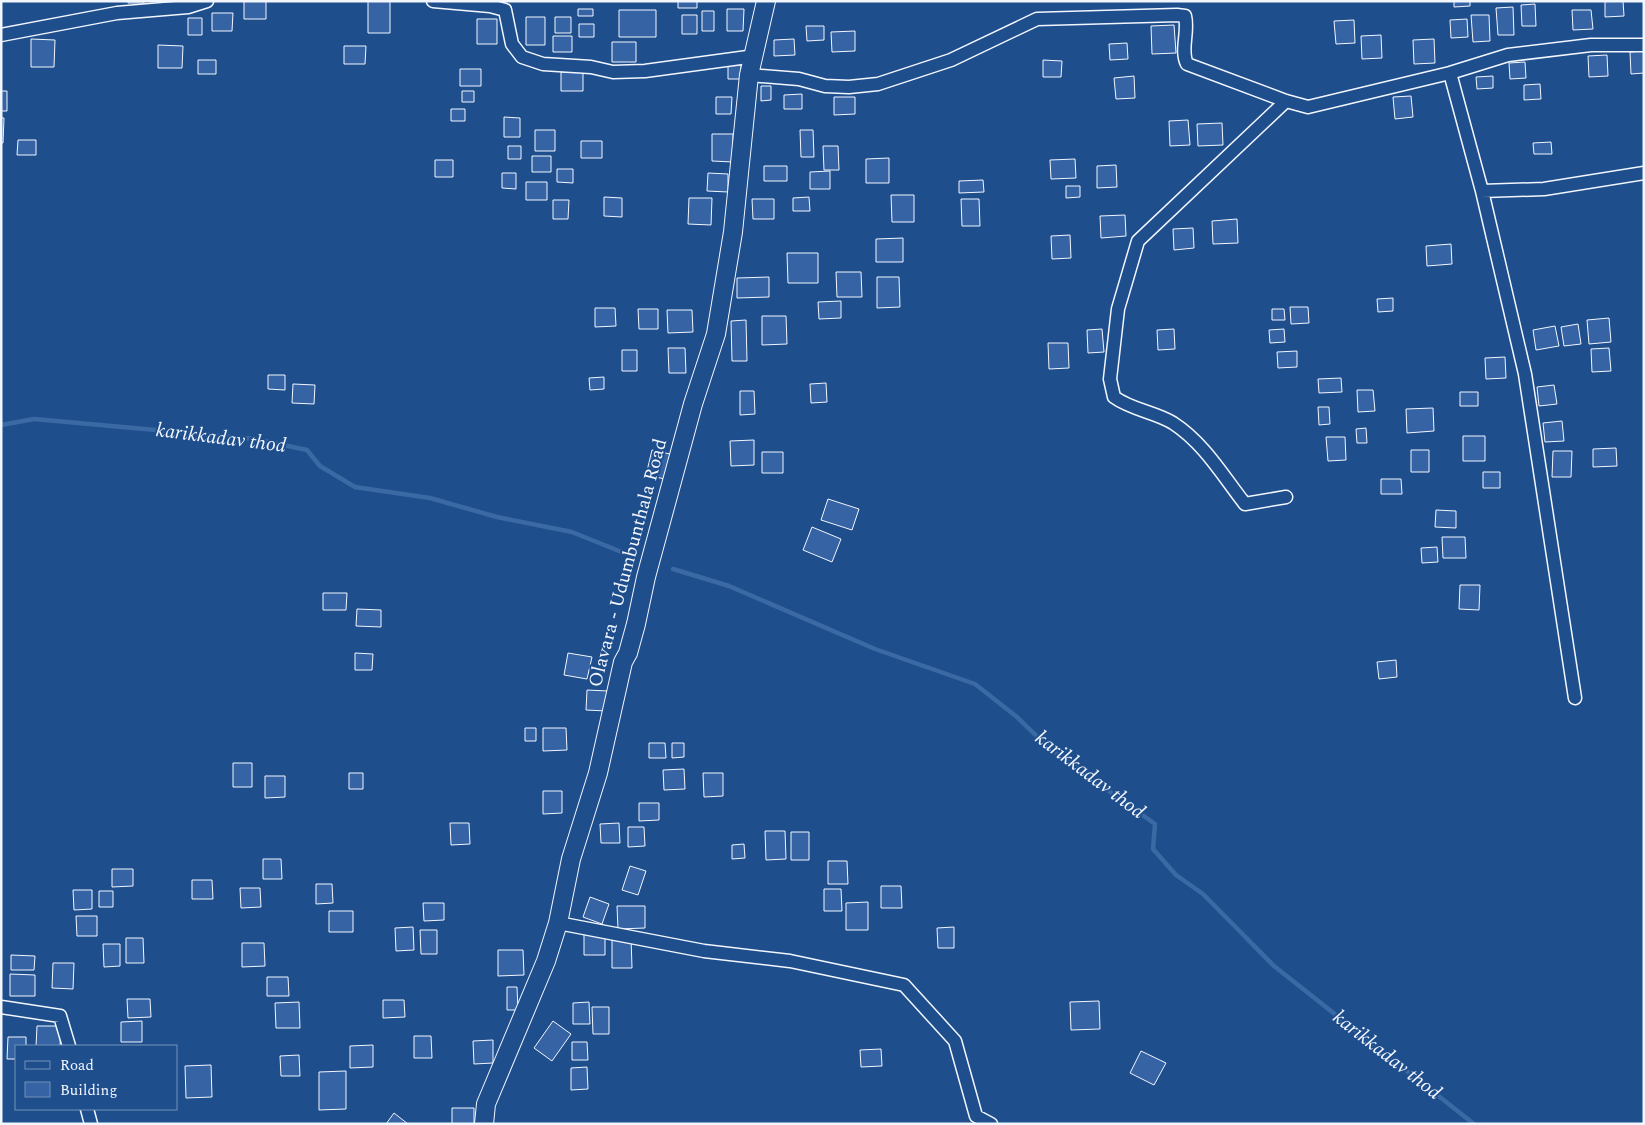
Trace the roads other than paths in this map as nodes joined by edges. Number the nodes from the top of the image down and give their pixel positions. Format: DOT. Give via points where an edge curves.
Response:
graph roads {
  1 [pos="206,1"];
  2 [pos="433,1"];
  3 [pos="766,1"];
  4 [pos="1,35"];
  5 [pos="1644,45"];
  6 [pos="755,56"];
  7 [pos="1450,73"];
  8 [pos="749,75"];
  9 [pos="1286,101"];
  10 [pos="1644,173"];
  11 [pos="1482,191"];
  12 [pos="1286,497"];
  13 [pos="1575,698"];
  14 [pos="558,923"];
  15 [pos="1,1007"];
  16 [pos="69,1045"];
  17 [pos="87,1110"];
  18 [pos="91,1124"];
  19 [pos="484,1124"];
  20 [pos="991,1124"];
  1 -- 4 [label="street" via="188,7 117,13"];
  2 -- 6 [label="street" via="505,10 512,44 522,57 543,64 591,66 613,72 645,72"];
  3 -- 6 [label="main road, Olavara - Udumbunthala Road"];
  5 -- 7 [label="street" via="1591,45 1508,56"];
  6 -- 8 [label="main road, Olavara - Udumbunthala Road"];
  7 -- 9 [label="street" via="1308,107"];
  7 -- 11 [label="street"];
  8 -- 9 [label="street" via="799,79 825,86 878,84 951,60 1037,19 1177,15 1185,16 1187,25 1184,58 1187,64"];
  8 -- 14 [label="main road, Olavara - Udumbunthala Road" via="732,232 716,334 693,404 628,653 622,662 598,773 570,860"];
  9 -- 12 [label="street" via="1138,241 1118,309 1110,379 1114,396 1124,404 1172,422 1196,440 1245,504"];
  10 -- 11 [label="street" via="1544,189"];
  11 -- 13 [label="street" via="1525,374"];
  14 -- 19 [label="main road, Olavara - Udumbunthala Road" via="546,961 486,1104"];
  14 -- 20 [label="street" via="704,951 790,961 904,985 955,1041 976,1116"];
  15 -- 16 [label="street" via="60,1016"];
  17 -- 18 [label="street"];
}
